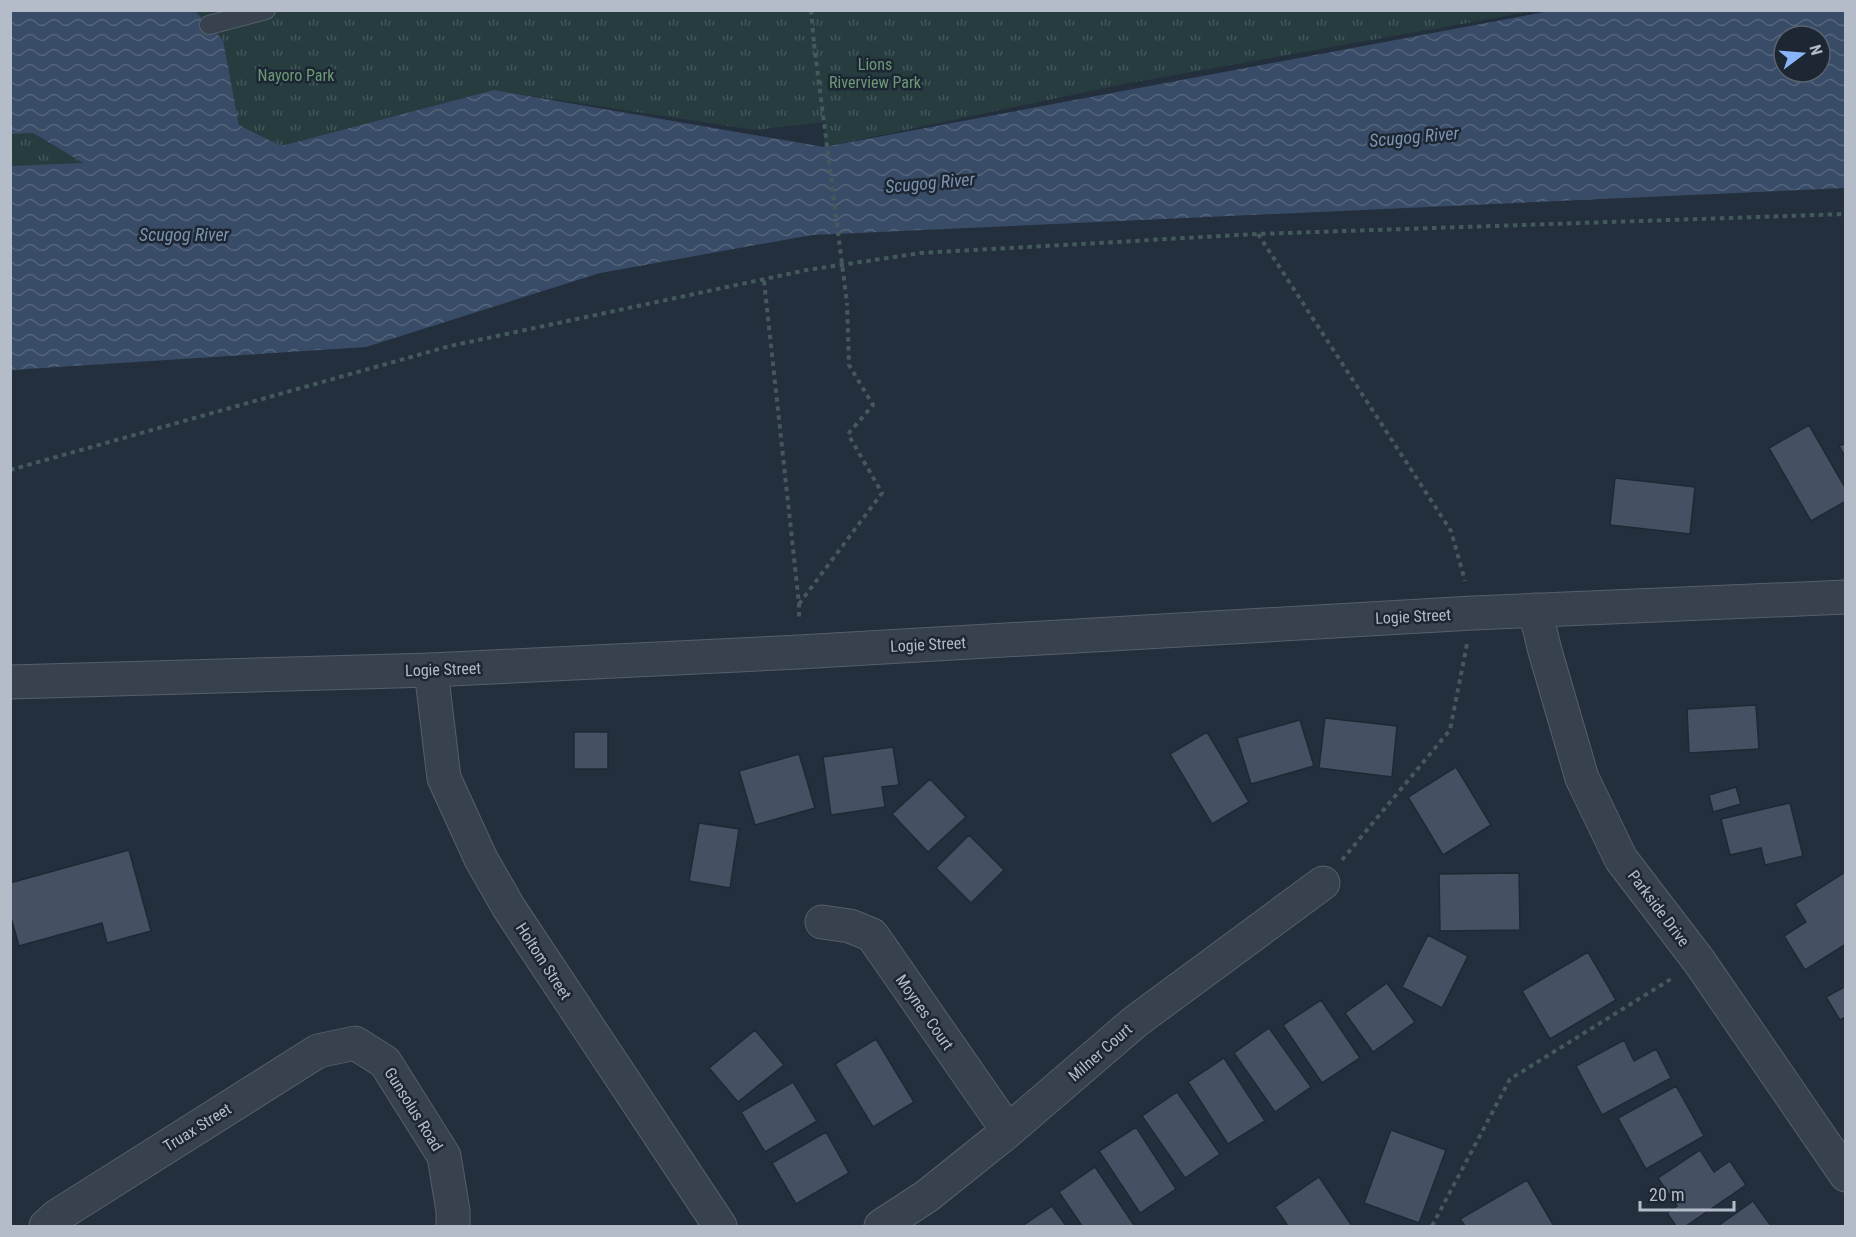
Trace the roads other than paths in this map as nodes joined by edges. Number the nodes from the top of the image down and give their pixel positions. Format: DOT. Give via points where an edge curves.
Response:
graph roads {
  1 [pos="266,10"];
  2 [pos="209,25"];
  3 [pos="1845,597"];
  4 [pos="1535,610"];
  5 [pos="431,670"];
  6 [pos="10,682"];
  7 [pos="1323,883"];
  8 [pos="822,922"];
  9 [pos="355,1043"];
  10 [pos="1008,1131"];
  11 [pos="1845,1175"];
  12 [pos="46,1227"];
  13 [pos="453,1227"];
  14 [pos="720,1227"];
  15 [pos="881,1227"];
  1 -- 2 [label="lane"];
  3 -- 4 [label="street, Logie Street"];
  4 -- 5 [label="street, Logie Street"];
  4 -- 11 [label="street, Parkside Drive" via="1582,778 1621,859 1699,961"];
  5 -- 6 [label="street, Logie Street"];
  5 -- 14 [label="street, Holtom Street" via="444,778 481,859"];
  7 -- 10 [label="street, Milner Court" via="1136,1021"];
  8 -- 10 [label="street, Moynes Court" via="850,926 872,935"];
  9 -- 12 [label="street, Truax Street" via="318,1051 57,1216"];
  9 -- 13 [label="street, Gunsolus Road" via="385,1062 444,1156"];
  10 -- 15 [label="street, Milner Court" via="927,1196"];
}
